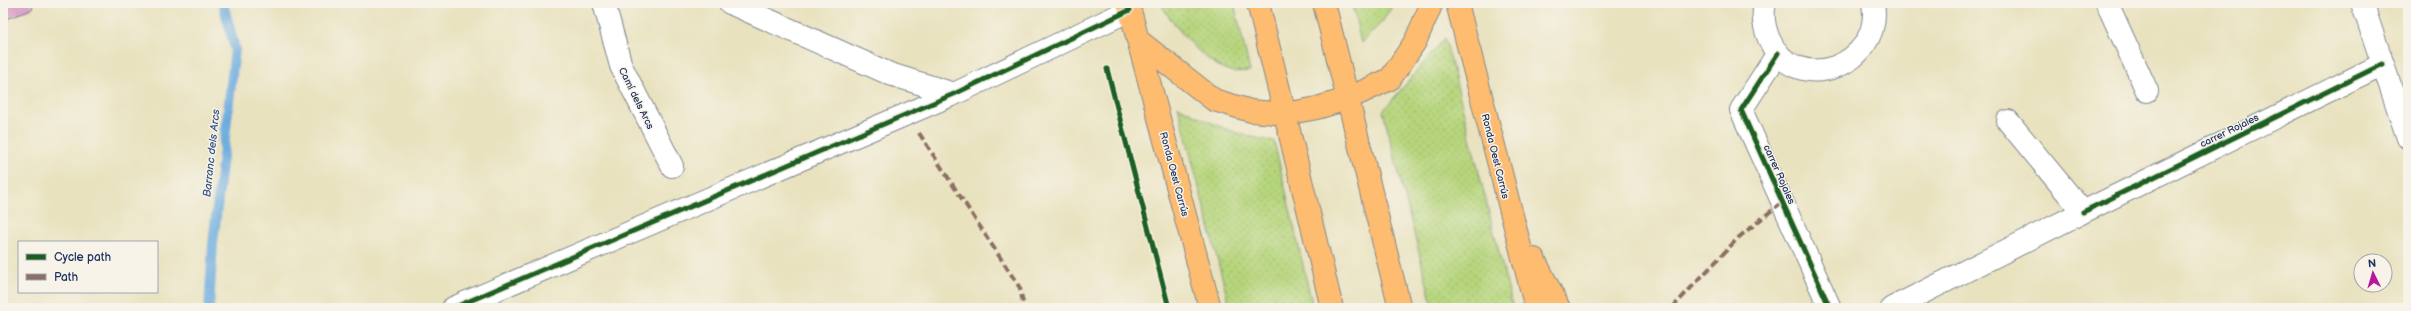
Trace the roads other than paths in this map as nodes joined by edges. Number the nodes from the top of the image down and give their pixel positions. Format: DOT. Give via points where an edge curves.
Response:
graph roads {
  1 [pos="604,3"];
  2 [pos="730,3"];
  3 [pos="1258,3"];
  4 [pos="1324,3"];
  5 [pos="1432,3"];
  6 [pos="1457,3"];
  7 [pos="1765,3"];
  8 [pos="1873,3"];
  9 [pos="2107,3"];
  10 [pos="2362,3"];
  11 [pos="1129,6"];
  12 [pos="1139,41"];
  13 [pos="1778,53"];
  14 [pos="2383,64"];
  15 [pos="2148,92"];
  16 [pos="954,94"];
  17 [pos="1347,99"];
  18 [pos="1285,114"];
  19 [pos="2008,121"];
  20 [pos="2408,138"];
  21 [pos="672,166"];
  22 [pos="1509,206"];
  23 [pos="2083,212"];
  24 [pos="453,308"];
  25 [pos="1210,308"];
  26 [pos="1332,308"];
  27 [pos="1400,308"];
  28 [pos="1536,308"];
  29 [pos="1559,308"];
  30 [pos="1830,308"];
  31 [pos="1892,308"];
  1 -- 21 [label="street, Camí dels Arcs" via="621,66"];
  2 -- 16 [label="street" via="890,74"];
  3 -- 18 [label="main road"];
  4 -- 17 [label="main road"];
  5 -- 17 [label="main road" via="1415,42 1390,79"];
  6 -- 22 [label="main road, Ronda Oest Carrús"];
  7 -- 13 [label="street" via="1765,29 1772,47"];
  8 -- 13 [label="street" via="1874,22 1868,40 1857,56 1841,66 1822,71 1803,69 1786,61"];
  9 -- 15 [label="street"];
  10 -- 14 [label="street"];
  11 -- 12 [label="main road, Ronda Oest Carrús"];
  11 -- 16 [label="street"];
  12 -- 18 [label="main road" via="1214,100 1250,111"];
  12 -- 25 [label="main road, Ronda Oest Carrús"];
  13 -- 30 [label="street, carrer Rojales" via="1741,110"];
  14 -- 20 [label="street"];
  14 -- 23 [label="street, carrer Rojales"];
  16 -- 24 [label="street"];
  17 -- 18 [label="main road"];
  17 -- 27 [label="main road"];
  18 -- 26 [label="main road"];
  19 -- 23 [label="street"];
  22 -- 28 [label="main road, Ronda Oest Carrús"];
  22 -- 29 [label="main road" via="1552,299"];
  23 -- 31 [label="street, carrer Rojales"];
}
